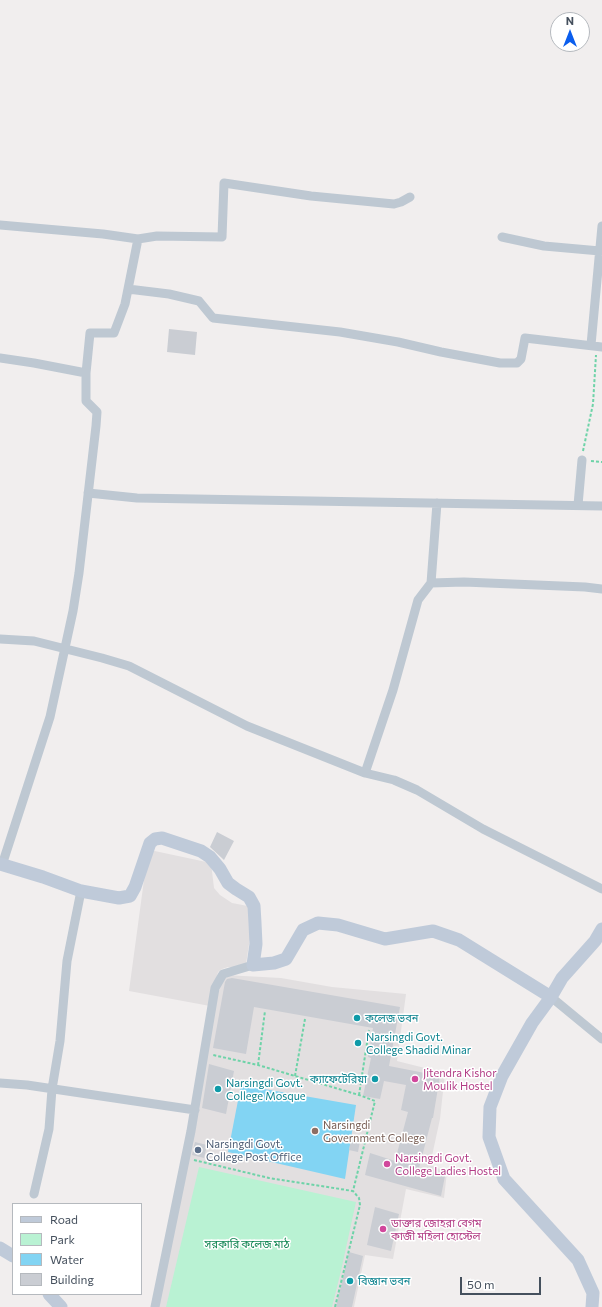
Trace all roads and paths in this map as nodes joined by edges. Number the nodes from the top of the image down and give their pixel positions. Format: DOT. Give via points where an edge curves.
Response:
graph roads {
  1 [pos="410,197"];
  2 [pos="0,225"];
  3 [pos="602,226"];
  4 [pos="502,237"];
  5 [pos="138,240"];
  6 [pos="600,251"];
  7 [pos="128,289"];
  8 [pos="597,346"];
  9 [pos="0,358"];
  10 [pos="86,373"];
  11 [pos="582,460"];
  12 [pos="602,462"];
  13 [pos="88,493"];
  14 [pos="437,503"];
  15 [pos="578,505"];
  16 [pos="602,506"];
  17 [pos="431,583"];
  18 [pos="602,590"];
  19 [pos="0,639"];
  20 [pos="64,648"];
  21 [pos="365,773"];
  22 [pos="1,865"];
  23 [pos="602,889"];
  24 [pos="81,891"];
  25 [pos="602,929"];
  26 [pos="253,965"];
  27 [pos="551,997"];
  28 [pos="266,1011"];
  29 [pos="305,1019"];
  30 [pos="370,1030"];
  31 [pos="602,1039"];
  32 [pos="205,1053"];
  33 [pos="258,1065"];
  34 [pos="295,1076"];
  35 [pos="0,1083"];
  36 [pos="52,1089"];
  37 [pos="359,1095"];
  38 [pos="195,1110"];
  39 [pos="185,1158"];
  40 [pos="353,1192"];
  41 [pos="34,1194"];
  42 [pos="0,1248"];
  43 [pos="12,1255"];
  44 [pos="50,1295"];
  45 [pos="62,1307"];
  46 [pos="155,1307"];
  47 [pos="335,1307"];
  48 [pos="592,1307"];
  1 -- 5 [label="street" via="394,204 311,196 224,183 222,237 157,236"];
  2 -- 5 [label="street"];
  3 -- 6 [label="street"];
  4 -- 6 [label="street" via="544,246"];
  5 -- 7 [label="street"];
  6 -- 8 [label="street"];
  7 -- 8 [label="street" via="199,301 213,318 340,332 500,362 517,363 521,359 525,338"];
  7 -- 10 [label="street" via="114,334 90,333"];
  8 -- 11 [label="path" via="593,404"];
  9 -- 10 [label="street"];
  10 -- 13 [label="street" via="86,401 97,412"];
  11 -- 12 [label="path"];
  11 -- 15 [label="street"];
  13 -- 14 [label="street" via="137,498"];
  13 -- 20 [label="street" via="79,573"];
  14 -- 15 [label="street"];
  14 -- 17 [label="street"];
  15 -- 16 [label="street"];
  17 -- 18 [label="street" via="464,582 585,587"];
  17 -- 21 [label="street" via="418,600 393,690"];
  19 -- 20 [label="street" via="34,641"];
  20 -- 21 [label="street" via="129,666 246,726"];
  20 -- 22 [label="street" via="50,717"];
  21 -- 23 [label="street" via="394,780 417,790 483,829"];
  22 -- 24 [label="street"];
  24 -- 26 [label="street" via="120,898 130,896 139,878 150,843 155,839 162,838 201,851 220,869 228,883 249,897 254,906 256,944"];
  24 -- 36 [label="street" via="67,961 60,1041"];
  25 -- 27 [label="street" via="562,978"];
  26 -- 27 [label="street" via="274,963 286,958 304,930 318,923 338,925 385,939 433,932 459,940"];
  26 -- 32 [label="street" via="227,972 219,979 215,988"];
  27 -- 31 [label="street"];
  27 -- 48 [label="street" via="532,1023 502,1076 490,1107 490,1136 504,1180 578,1260 592,1293"];
  28 -- 33 [label="path"];
  29 -- 34 [label="path"];
  30 -- 37 [label="path"];
  32 -- 33 [label="path"];
  32 -- 38 [label="street"];
  33 -- 34 [label="path"];
  34 -- 37 [label="path"];
  35 -- 36 [label="street"];
  36 -- 38 [label="street"];
  36 -- 41 [label="street" via="48,1129"];
  37 -- 40 [label="path" via="375,1101"];
  38 -- 39 [label="street"];
  39 -- 40 [label="path" via="269,1178"];
  39 -- 46 [label="street"];
  40 -- 47 [label="path" via="359,1198 360,1205"];
  42 -- 43 [label="street"];
  44 -- 45 [label="street"];
}
